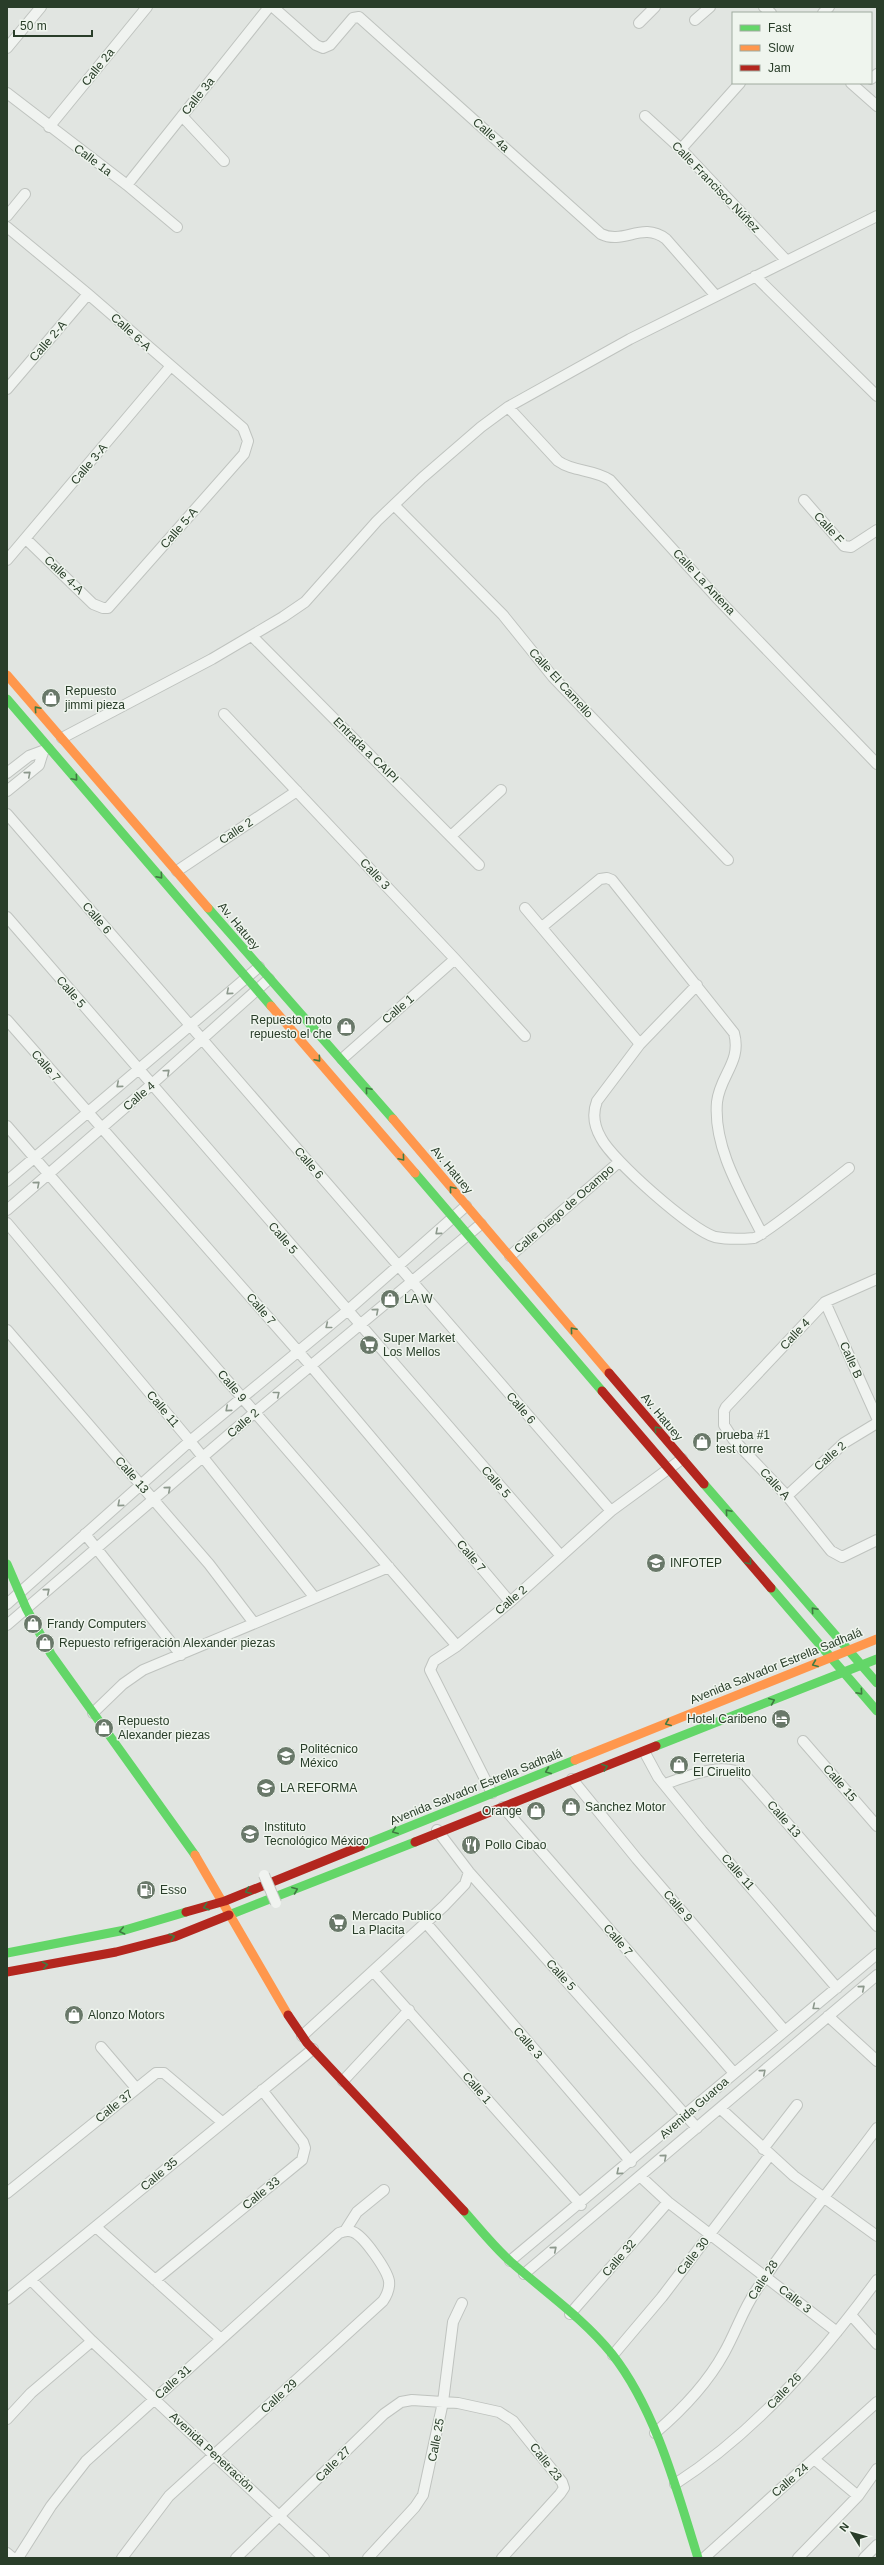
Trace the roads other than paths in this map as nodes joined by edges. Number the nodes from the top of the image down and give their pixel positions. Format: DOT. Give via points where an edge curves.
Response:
graph roads {
  1 [pos="41,7"];
  2 [pos="147,7"];
  3 [pos="269,7"];
  4 [pos="273,7"];
  5 [pos="655,7"];
  6 [pos="710,7"];
  7 [pos="695,20"];
  8 [pos="639,23"];
  9 [pos="7,48"];
  10 [pos="739,84"];
  11 [pos="859,85"];
  12 [pos="7,93"];
  13 [pos="877,106"];
  14 [pos="182,116"];
  15 [pos="645,116"];
  16 [pos="49,127"];
  17 [pos="681,149"];
  18 [pos="224,160"];
  19 [pos="127,185"];
  20 [pos="25,194"];
  21 [pos="7,216"];
  22 [pos="877,216"];
  23 [pos="177,227"];
  24 [pos="7,228"];
  25 [pos="786,260"];
  26 [pos="755,276"];
  27 [pos="88,294"];
  28 [pos="716,296"];
  29 [pos="170,367"];
  30 [pos="7,389"];
  31 [pos="877,396"];
  32 [pos="508,407"];
  33 [pos="248,441"];
  34 [pos="804,500"];
  35 [pos="394,505"];
  36 [pos="877,530"];
  37 [pos="26,539"];
  38 [pos="7,560"];
  39 [pos="103,608"];
  40 [pos="252,636"];
  41 [pos="7,675"];
  42 [pos="7,699"];
  43 [pos="224,714"];
  44 [pos="62,738"];
  45 [pos="46,750"];
  46 [pos="877,764"];
  47 [pos="7,773"];
  48 [pos="501,790"];
  49 [pos="296,791"];
  50 [pos="7,792"];
  51 [pos="7,814"];
  52 [pos="451,836"];
  53 [pos="728,860"];
  54 [pos="479,865"];
  55 [pos="177,871"];
  56 [pos="525,908"];
  57 [pos="7,917"];
  58 [pos="542,927"];
  59 [pos="455,959"];
  60 [pos="258,967"];
  61 [pos="247,976"];
  62 [pos="269,979"];
  63 [pos="697,985"];
  64 [pos="257,989"];
  65 [pos="7,1020"];
  66 [pos="190,1026"];
  67 [pos="525,1036"];
  68 [pos="202,1040"];
  69 [pos="640,1044"];
  70 [pos="342,1059"];
  71 [pos="137,1069"];
  72 [pos="151,1086"];
  73 [pos="87,1113"];
  74 [pos="7,1126"];
  75 [pos="102,1129"];
  76 [pos="34,1158"];
  77 [pos="619,1162"];
  78 [pos="849,1168"];
  79 [pos="48,1174"];
  80 [pos="7,1181"];
  81 [pos="466,1206"];
  82 [pos="7,1210"];
  83 [pos="454,1218"];
  84 [pos="7,1223"];
  85 [pos="481,1224"];
  86 [pos="468,1234"];
  87 [pos="762,1234"];
  88 [pos="510,1256"];
  89 [pos="398,1266"];
  90 [pos="877,1279"];
  91 [pos="411,1281"];
  92 [pos="825,1302"];
  93 [pos="347,1311"];
  94 [pos="360,1325"];
  95 [pos="7,1330"];
  96 [pos="297,1351"];
  97 [pos="311,1366"];
  98 [pos="241,1397"];
  99 [pos="726,1407"];
  100 [pos="254,1413"];
  101 [pos="877,1418"];
  102 [pos="877,1423"];
  103 [pos="190,1441"];
  104 [pos="203,1458"];
  105 [pos="682,1459"];
  106 [pos="669,1469"];
  107 [pos="141,1485"];
  108 [pos="787,1496"];
  109 [pos="154,1501"];
  110 [pos="611,1511"];
  111 [pos="85,1534"];
  112 [pos="877,1540"];
  113 [pos="96,1550"];
  114 [pos="561,1556"];
  115 [pos="7,1564"];
  116 [pos="389,1566"];
  117 [pos="20,1591"];
  118 [pos="315,1598"];
  119 [pos="510,1602"];
  120 [pos="7,1604"];
  121 [pos="26,1608"];
  122 [pos="254,1623"];
  123 [pos="7,1625"];
  124 [pos="877,1639"];
  125 [pos="457,1646"];
  126 [pos="848,1650"];
  127 [pos="181,1655"];
  128 [pos="830,1658"];
  129 [pos="877,1659"];
  130 [pos="862,1665"];
  131 [pos="844,1672"];
  132 [pos="877,1683"];
  133 [pos="877,1711"];
  134 [pos="93,1713"];
  135 [pos="804,1741"];
  136 [pos="645,1753"];
  137 [pos="572,1779"];
  138 [pos="665,1784"];
  139 [pos="492,1793"];
  140 [pos="503,1807"];
  141 [pos="431,1817"];
  142 [pos="877,1826"];
  143 [pos="438,1832"];
  144 [pos="469,1872"];
  145 [pos="264,1875"];
  146 [pos="225,1901"];
  147 [pos="276,1903"];
  148 [pos="233,1916"];
  149 [pos="426,1923"];
  150 [pos="877,1926"];
  151 [pos="7,1953"];
  152 [pos="877,1954"];
  153 [pos="373,1971"];
  154 [pos="7,1972"];
  155 [pos="877,1975"];
  156 [pos="837,1988"];
  157 [pos="409,2010"];
  158 [pos="828,2016"];
  159 [pos="785,2031"];
  160 [pos="302,2036"];
  161 [pos="101,2047"];
  162 [pos="313,2049"];
  163 [pos="877,2061"];
  164 [pos="734,2074"];
  165 [pos="343,2081"];
  166 [pos="136,2088"];
  167 [pos="262,2090"];
  168 [pos="797,2105"];
  169 [pos="720,2108"];
  170 [pos="686,2115"];
  171 [pos="222,2122"];
  172 [pos="697,2128"];
  173 [pos="877,2128"];
  174 [pos="766,2152"];
  175 [pos="631,2162"];
  176 [pos="641,2177"];
  177 [pos="384,2190"];
  178 [pos="7,2193"];
  179 [pos="824,2200"];
  180 [pos="668,2202"];
  181 [pos="581,2205"];
  182 [pos="96,2227"];
  183 [pos="348,2231"];
  184 [pos="710,2235"];
  185 [pos="877,2236"];
  186 [pos="510,2261"];
  187 [pos="524,2274"];
  188 [pos="765,2276"];
  189 [pos="31,2280"];
  190 [pos="155,2280"];
  191 [pos="877,2280"];
  192 [pos="7,2299"];
  193 [pos="462,2302"];
  194 [pos="570,2314"];
  195 [pos="851,2315"];
  196 [pos="837,2332"];
  197 [pos="221,2339"];
  198 [pos="92,2341"];
  199 [pos="877,2344"];
  200 [pos="613,2355"];
  201 [pos="155,2398"];
  202 [pos="443,2402"];
  203 [pos="877,2402"];
  204 [pos="7,2419"];
  205 [pos="656,2433"];
  206 [pos="214,2455"];
  207 [pos="814,2459"];
  208 [pos="877,2469"];
  209 [pos="675,2484"];
  210 [pos="858,2496"];
  211 [pos="280,2517"];
  212 [pos="877,2545"];
  213 [pos="7,2553"];
  214 [pos="14,2558"];
  215 [pos="18,2558"];
  216 [pos="122,2558"];
  217 [pos="236,2558"];
  218 [pos="324,2558"];
  219 [pos="368,2558"];
  220 [pos="502,2558"];
  221 [pos="698,2558"];
  222 [pos="704,2558"];
  223 [pos="798,2558"];
  224 [pos="864,2558"];
  1 -- 9 [label="street"];
  2 -- 16 [label="street, Calle 2a"];
  3 -- 14 [label="street, Calle 3a"];
  4 -- 28 [label="street, Calle 4a" via="316,45 323,48 330,45 353,18 359,17 601,234 608,238 647,231 657,232"];
  5 -- 8 [label="street"];
  6 -- 7 [label="street"];
  10 -- 17 [label="street"];
  11 -- 13 [label="street"];
  12 -- 16 [label="street, Calle 1a"];
  14 -- 18 [label="street"];
  14 -- 19 [label="street, Calle 3a"];
  15 -- 17 [label="street, Calle Francisco Núñez"];
  16 -- 19 [label="street, Calle 1a"];
  17 -- 25 [label="street, Calle Francisco Núñez"];
  19 -- 23 [label="street, Calle 1a"];
  20 -- 21 [label="street"];
  22 -- 25 [label="street"];
  24 -- 27 [label="street, Calle 6-A"];
  25 -- 26 [label="street"];
  26 -- 28 [label="street"];
  26 -- 31 [label="street"];
  27 -- 29 [label="street, Calle 6-A"];
  27 -- 30 [label="street, Calle 2-A"];
  28 -- 32 [label="street" via="630,339"];
  29 -- 33 [label="street, Calle 6-A" via="243,428"];
  29 -- 37 [label="street, Calle 3-A"];
  32 -- 35 [label="street" via="475,432"];
  32 -- 46 [label="street, Calle La Antena" via="563,465 599,474 610,480 716,597"];
  33 -- 39 [label="street, Calle 5-A" via="244,454 113,603"];
  34 -- 36 [label="street, Calle F" via="844,546 851,547"];
  35 -- 40 [label="street" via="305,602"];
  35 -- 53 [label="street, Calle El Camello" via="503,615 553,678"];
  37 -- 38 [label="street, Calle 3-A"];
  37 -- 39 [label="street, Calle 4-A" via="93,604"];
  40 -- 44 [label="street"];
  40 -- 52 [label="street, Entrada a CAIPI"];
  44 -- 41 [label="main road, Av. Hatuey, one-way"];
  42 -- 45 [label="main road"];
  43 -- 49 [label="street, Calle 3"];
  44 -- 55 [label="main road, Av. Hatuey"];
  45 -- 47 [label="street" via="29,756"];
  50 -- 45 [label="street, one-way" via="39,765"];
  45 -- 61 [label="main road, one-way"];
  48 -- 52 [label="street"];
  49 -- 55 [label="street, Calle 2"];
  49 -- 59 [label="street, Calle 3"];
  51 -- 66 [label="street, Calle 6"];
  52 -- 54 [label="street, Entrada a CAIPI"];
  55 -- 60 [label="main road, Av. Hatuey"];
  56 -- 58 [label="street"];
  57 -- 71 [label="street, Calle 5"];
  58 -- 63 [label="street" via="600,879 607,878 616,885"];
  58 -- 69 [label="street"];
  59 -- 67 [label="street, Calle 3"];
  59 -- 70 [label="street, Calle 1"];
  60 -- 61 [label="street, Calle 4"];
  60 -- 62 [label="main road, Av. Hatuey"];
  61 -- 64 [label="main road"];
  61 -- 66 [label="street, Calle 4, one-way"];
  62 -- 64 [label="street, Calle 4"];
  62 -- 70 [label="main road, Av. Hatuey"];
  63 -- 69 [label="street"];
  63 -- 87 [label="street" via="734,1033 736,1054 718,1093 719,1136 738,1185"];
  64 -- 68 [label="street, Calle 4"];
  64 -- 83 [label="main road, one-way"];
  65 -- 73 [label="street, Calle 7"];
  66 -- 68 [label="street, Calle 6"];
  66 -- 71 [label="street, Calle 4"];
  72 -- 68 [label="street, Calle 4, one-way"];
  68 -- 89 [label="street, Calle 6"];
  69 -- 77 [label="street" via="597,1101 594,1110 595,1124 601,1140"];
  81 -- 70 [label="main road, Av. Hatuey, one-way"];
  71 -- 72 [label="street, Calle 5"];
  71 -- 73 [label="street, Calle 4, one-way"];
  72 -- 75 [label="street, Calle 4"];
  72 -- 93 [label="street, Calle 5"];
  73 -- 75 [label="street, Calle 7"];
  73 -- 76 [label="street, Calle 4"];
  74 -- 76 [label="street, Calle 9"];
  75 -- 79 [label="street, Calle 4"];
  75 -- 96 [label="street, Calle 7"];
  76 -- 79 [label="street, Calle 9"];
  76 -- 80 [label="street, Calle 4"];
  77 -- 87 [label="street" via="677,1214 714,1237 755,1238"];
  77 -- 88 [label="street, Calle Diego de Ocampo"];
  78 -- 87 [label="street"];
  82 -- 79 [label="street, Calle 4, one-way"];
  79 -- 98 [label="street, Calle 9"];
  81 -- 83 [label="street, Calle 2"];
  81 -- 85 [label="main road, Av. Hatuey"];
  83 -- 86 [label="main road"];
  83 -- 89 [label="street, Calle 2, one-way"];
  84 -- 103 [label="street, Calle 11"];
  85 -- 86 [label="street, Calle 2"];
  85 -- 88 [label="main road, Av. Hatuey"];
  86 -- 91 [label="street, Calle 2"];
  86 -- 106 [label="main road"];
  105 -- 88 [label="main road, Av. Hatuey, one-way"];
  89 -- 91 [label="street, Calle 6"];
  89 -- 93 [label="street, Calle 2"];
  90 -- 92 [label="street, Calle 4"];
  94 -- 91 [label="street, Calle 2, one-way"];
  91 -- 110 [label="street, Calle 6"];
  92 -- 99 [label="street, Calle 4"];
  92 -- 101 [label="street, Calle B"];
  93 -- 94 [label="street, Calle 5"];
  93 -- 96 [label="street, Calle 2, one-way"];
  94 -- 97 [label="street, Calle 2"];
  94 -- 114 [label="street, Calle 5"];
  95 -- 107 [label="street, Calle 13"];
  96 -- 97 [label="street, Calle 7"];
  96 -- 98 [label="street, Calle 2"];
  100 -- 97 [label="street, Calle 2, one-way"];
  97 -- 119 [label="street, Calle 7"];
  98 -- 100 [label="street, Calle 9"];
  98 -- 103 [label="street, Calle 2, one-way"];
  99 -- 108 [label="street, Calle A" via="724,1416 728,1433"];
  100 -- 104 [label="street, Calle 2"];
  100 -- 116 [label="street, Calle 9"];
  102 -- 108 [label="street, Calle 2" via="844,1443"];
  103 -- 104 [label="street, Calle 11"];
  103 -- 107 [label="street, Calle 2"];
  109 -- 104 [label="street, Calle 2, one-way"];
  104 -- 118 [label="street, Calle 11"];
  105 -- 106 [label="street, Calle 2"];
  126 -- 105 [label="main road, Av. Hatuey, one-way"];
  106 -- 110 [label="street, Calle 2"];
  106 -- 128 [label="main road, one-way"];
  107 -- 109 [label="street, Calle 13"];
  107 -- 111 [label="street, Calle 2, one-way"];
  108 -- 112 [label="street, Calle A" via="831,1551 839,1557"];
  109 -- 113 [label="street, Calle 2"];
  109 -- 122 [label="street, Calle 13" via="209,1564"];
  110 -- 114 [label="street, Calle 2"];
  111 -- 113 [label="street"];
  111 -- 117 [label="street, Calle 2"];
  121 -- 113 [label="street, Calle 2, one-way"];
  113 -- 127 [label="street"];
  114 -- 119 [label="street, Calle 2"];
  115 -- 117 [label="main road"];
  116 -- 118 [label="street"];
  116 -- 125 [label="street, Calle 9"];
  117 -- 120 [label="street, Calle 2"];
  117 -- 121 [label="main road"];
  118 -- 122 [label="street"];
  119 -- 125 [label="street, Calle 2"];
  121 -- 123 [label="street, Calle 2"];
  121 -- 134 [label="main road" via="51,1654"];
  122 -- 127 [label="street"];
  124 -- 126 [label="main road, Avenida Salvador Estrella Sadhalá"];
  125 -- 139 [label="street, Calle 2" via="434,1661 430,1670"];
  126 -- 128 [label="main road, Avenida Salvador Estrella Sadhalá"];
  126 -- 130 [label="main road, Av. Hatuey"];
  127 -- 134 [label="street" via="138,1673"];
  128 -- 131 [label="main road"];
  128 -- 139 [label="main road, Avenida Salvador Estrella Sadhalá, one-way"];
  129 -- 130 [label="main road"];
  130 -- 131 [label="main road"];
  130 -- 132 [label="main road, Av. Hatuey"];
  131 -- 133 [label="main road, one-way"];
  136 -- 131 [label="main road, one-way"];
  134 -- 146 [label="main road" via="147,1785"];
  135 -- 142 [label="street, Calle 15"];
  137 -- 136 [label="main road, one-way"];
  136 -- 138 [label="street, Calle 11"];
  137 -- 140 [label="main road"];
  137 -- 159 [label="street, Calle 9" via="637,1859"];
  138 -- 150 [label="street, Calle 13" via="711,1771 731,1769 740,1772 750,1779"];
  138 -- 156 [label="street, Calle 11"];
  139 -- 141 [label="main road, Avenida Salvador Estrella Sadhalá"];
  140 -- 143 [label="main road"];
  140 -- 164 [label="street, Calle 7"];
  141 -- 143 [label="street, Calle 5"];
  141 -- 146 [label="main road, Avenida Salvador Estrella Sadhalá, one-way"];
  143 -- 144 [label="street, Calle 5"];
  148 -- 143 [label="main road, one-way"];
  144 -- 149 [label="street" via="462,1888"];
  144 -- 170 [label="street, Calle 5"];
  145 -- 147 [label="street, bridge"];
  146 -- 148 [label="main road"];
  146 -- 151 [label="main road, Avenida Salvador Estrella Sadhalá, one-way" via="125,1930"];
  154 -- 148 [label="main road, one-way" via="116,1952 174,1937"];
  148 -- 160 [label="main road" via="265,1976"];
  149 -- 153 [label="street"];
  149 -- 175 [label="street, Calle 3"];
  152 -- 156 [label="street, Avenida Guaroa"];
  153 -- 157 [label="street, Calle 1"];
  153 -- 160 [label="street"];
  158 -- 155 [label="street, Avenida Guaroa, one-way"];
  156 -- 159 [label="street, Avenida Guaroa, one-way"];
  157 -- 165 [label="street"];
  157 -- 181 [label="street, Calle 1"];
  158 -- 163 [label="street"];
  169 -- 158 [label="street, Avenida Guaroa, one-way"];
  159 -- 164 [label="street, Avenida Guaroa"];
  160 -- 162 [label="main road"];
  161 -- 166 [label="street"];
  162 -- 165 [label="main road"];
  162 -- 167 [label="street, Calle 35"];
  164 -- 170 [label="street, Avenida Guaroa"];
  165 -- 186 [label="main road"];
  166 -- 171 [label="street, Calle 37" via="156,2073 164,2073"];
  166 -- 178 [label="street, Calle 37"];
  167 -- 171 [label="street, Calle 35"];
  167 -- 190 [label="street, Calle 33" via="303,2142 305,2148 302,2160"];
  168 -- 174 [label="street, Calle 30"];
  169 -- 172 [label="street, Avenida Guaroa"];
  169 -- 174 [label="street"];
  170 -- 172 [label="street, Calle 5"];
  170 -- 175 [label="street, Avenida Guaroa"];
  171 -- 182 [label="street, Calle 35"];
  176 -- 172 [label="street, Avenida Guaroa, one-way"];
  173 -- 179 [label="street, Calle 28"];
  174 -- 179 [label="street"];
  174 -- 184 [label="street, Calle 30"];
  175 -- 181 [label="street, Avenida Guaroa, one-way"];
  176 -- 180 [label="street, Calle 3"];
  187 -- 176 [label="street, Avenida Guaroa, one-way"];
  177 -- 183 [label="street" via="357,2212"];
  179 -- 185 [label="street"];
  179 -- 188 [label="street, Calle 28"];
  180 -- 184 [label="street, Calle 3"];
  180 -- 194 [label="street, Calle 32"];
  181 -- 186 [label="street, Avenida Guaroa"];
  182 -- 189 [label="street, Calle 35"];
  182 -- 190 [label="street"];
  183 -- 197 [label="street, Calle 31" via="339,2233"];
  183 -- 206 [label="street, Calle 29" via="362,2238 384,2270 389,2281 387,2296"];
  184 -- 188 [label="street, Calle 3"];
  184 -- 200 [label="street, Calle 30"];
  186 -- 187 [label="main road"];
  187 -- 194 [label="main road"];
  188 -- 196 [label="street, Calle 3"];
  188 -- 205 [label="street, Calle 28" via="747,2305 713,2372 673,2418"];
  189 -- 192 [label="street, Calle 35"];
  189 -- 198 [label="street, Avenida Penetración"];
  190 -- 197 [label="street"];
  191 -- 195 [label="street, Calle 26"];
  193 -- 202 [label="street, Calle 25" via="452,2322"];
  194 -- 200 [label="main road" via="595,2334"];
  195 -- 196 [label="street, Calle 26"];
  195 -- 199 [label="street"];
  196 -- 209 [label="street, Calle 26" via="737,2439"];
  197 -- 201 [label="street, Calle 31"];
  198 -- 201 [label="street, Avenida Penetración"];
  198 -- 204 [label="street" via="31,2393"];
  200 -- 205 [label="main road" via="633,2386"];
  201 -- 206 [label="street, Avenida Penetración"];
  201 -- 215 [label="street, Calle 31" via="86,2461 51,2506"];
  202 -- 211 [label="street, Calle 27" via="401,2402"];
  202 -- 219 [label="street, Calle 25" via="423,2495"];
  202 -- 220 [label="street, Calle 23" via="474,2405 509,2417 562,2482 564,2488 560,2494"];
  203 -- 207 [label="street, Calle 24"];
  205 -- 209 [label="main road"];
  206 -- 211 [label="street, Avenida Penetración"];
  206 -- 216 [label="street, Calle 29" via="169,2496"];
  207 -- 210 [label="street"];
  207 -- 222 [label="street, Calle 24"];
  208 -- 210 [label="street"];
  209 -- 221 [label="main road"];
  210 -- 223 [label="street"];
  211 -- 217 [label="street, Calle 27"];
  211 -- 218 [label="street, Avenida Penetración"];
  212 -- 224 [label="street"];
  213 -- 214 [label="street"];
}
